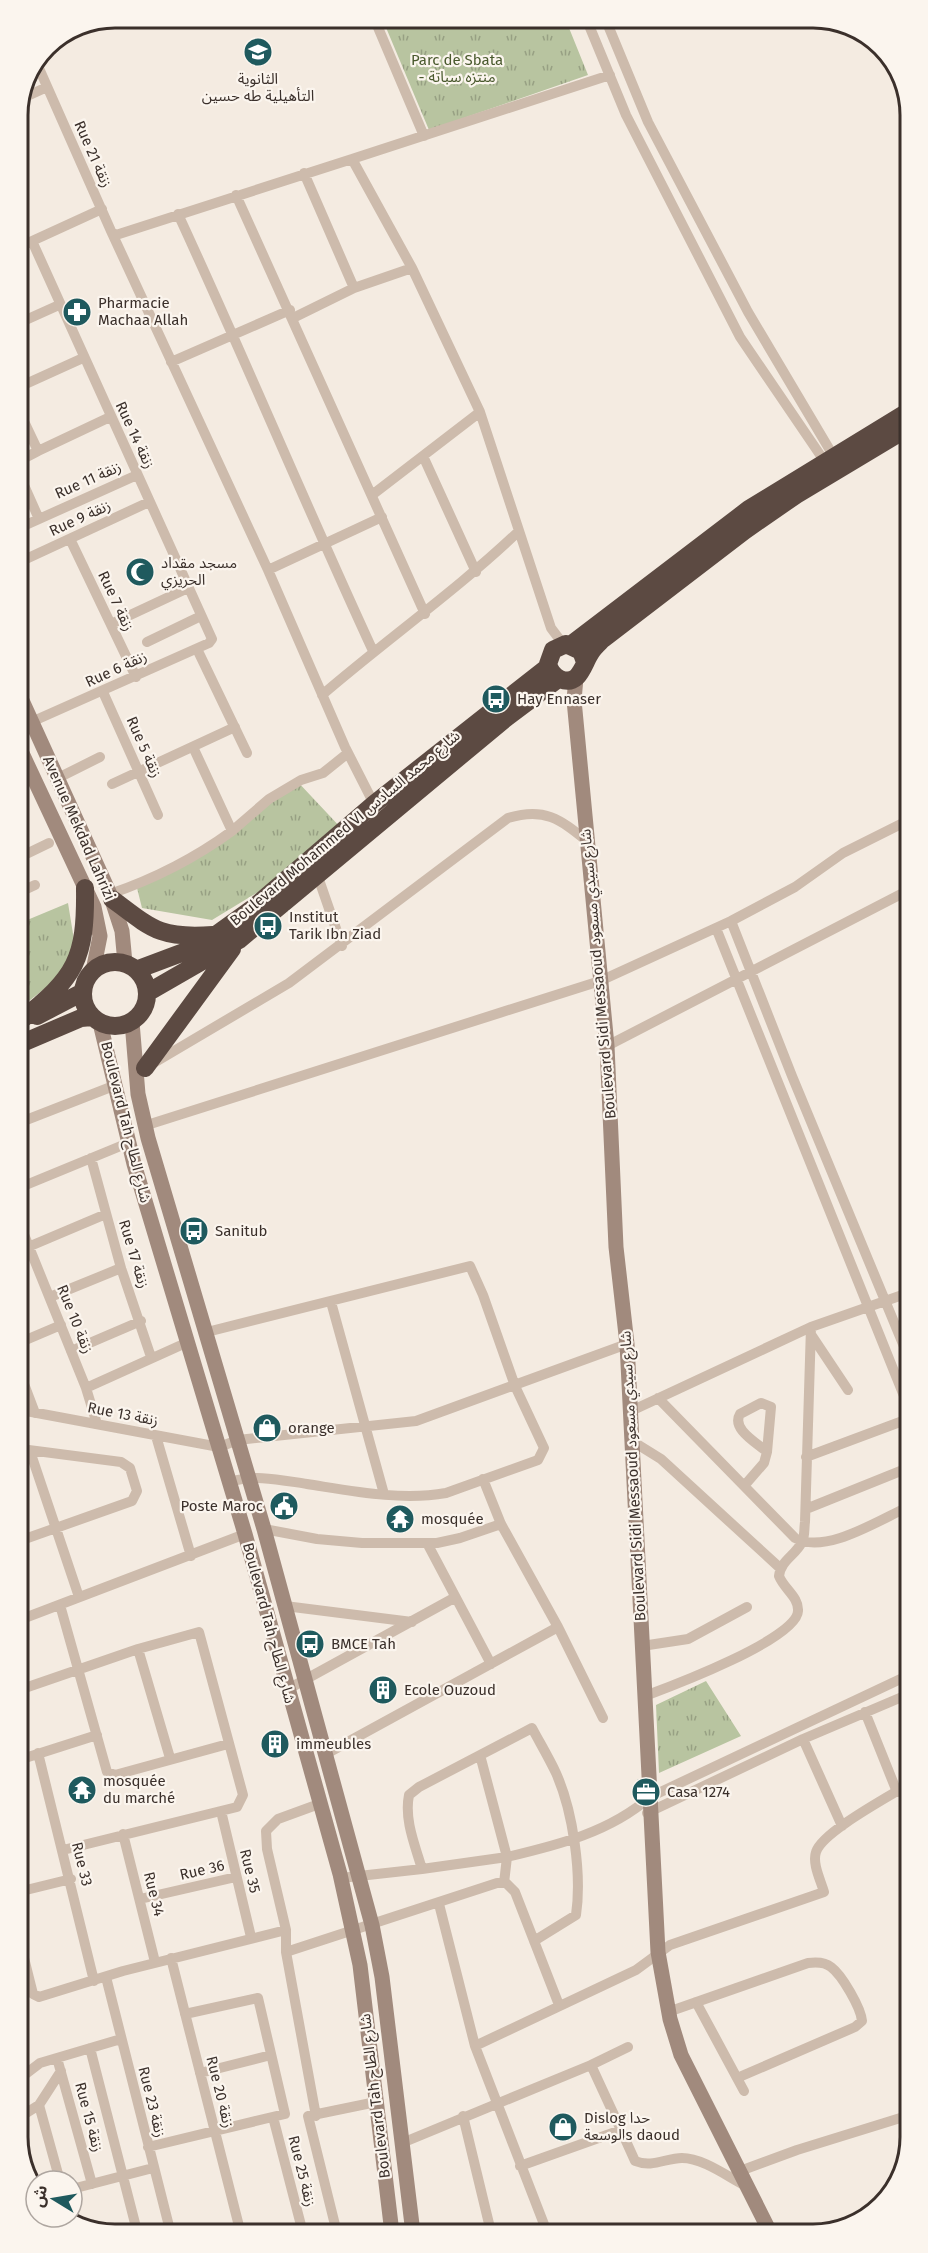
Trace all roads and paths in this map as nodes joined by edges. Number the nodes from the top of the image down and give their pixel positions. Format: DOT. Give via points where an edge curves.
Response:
graph roads {
  1 [pos="378,28"];
  2 [pos="590,29"];
  3 [pos="609,29"];
  4 [pos="40,72"];
  5 [pos="610,75"];
  6 [pos="47,87"];
  7 [pos="31,94"];
  8 [pos="424,135"];
  9 [pos="352,159"];
  10 [pos="304,173"];
  11 [pos="237,195"];
  12 [pos="102,209"];
  13 [pos="178,214"];
  14 [pos="112,233"];
  15 [pos="32,241"];
  16 [pos="29,242"];
  17 [pos="412,268"];
  18 [pos="354,288"];
  19 [pos="59,305"];
  20 [pos="291,314"];
  21 [pos="29,319"];
  22 [pos="234,335"];
  23 [pos="83,358"];
  24 [pos="171,362"];
  25 [pos="29,383"];
  26 [pos="480,412"];
  27 [pos="110,417"];
  28 [pos="899,417"];
  29 [pos="29,432"];
  30 [pos="899,433"];
  31 [pos="37,449"];
  32 [pos="29,454"];
  33 [pos="423,456"];
  34 [pos="829,460"];
  35 [pos="137,475"];
  36 [pos="372,495"];
  37 [pos="29,496"];
  38 [pos="149,502"];
  39 [pos="382,517"];
  40 [pos="39,519"];
  41 [pos="29,524"];
  42 [pos="519,531"];
  43 [pos="70,538"];
  44 [pos="324,544"];
  45 [pos="29,552"];
  46 [pos="268,570"];
  47 [pos="476,572"];
  48 [pos="188,588"];
  49 [pos="425,614"];
  50 [pos="201,616"];
  51 [pos="111,624"];
  52 [pos="212,641"];
  53 [pos="147,642"];
  54 [pos="197,649"];
  55 [pos="373,651"];
  56 [pos="565,663"];
  57 [pos="136,677"];
  58 [pos="103,692"];
  59 [pos="322,695"];
  60 [pos="29,723"];
  61 [pos="234,727"];
  62 [pos="29,731"];
  63 [pos="193,747"];
  64 [pos="247,753"];
  65 [pos="348,753"];
  66 [pos="100,757"];
  67 [pos="29,768"];
  68 [pos="138,772"];
  69 [pos="58,778"];
  70 [pos="112,784"];
  71 [pos="374,804"];
  72 [pos="158,815"];
  73 [pos="899,824"];
  74 [pos="232,831"];
  75 [pos="587,841"];
  76 [pos="49,843"];
  77 [pos="29,853"];
  78 [pos="317,874"];
  79 [pos="35,885"];
  80 [pos="29,888"];
  81 [pos="85,888"];
  82 [pos="899,895"];
  83 [pos="111,897"];
  84 [pos="731,921"];
  85 [pos="716,928"];
  86 [pos="218,934"];
  87 [pos="239,940"];
  88 [pos="342,946"];
  89 [pos="130,967"];
  90 [pos="93,970"];
  91 [pos="752,970"];
  92 [pos="736,978"];
  93 [pos="600,981"];
  94 [pos="83,992"];
  95 [pos="147,993"];
  96 [pos="29,1015"];
  97 [pos="29,1019"];
  98 [pos="96,1020"];
  99 [pos="132,1022"];
  100 [pos="29,1040"];
  101 [pos="607,1046"];
  102 [pos="140,1071"];
  103 [pos="116,1085"];
  104 [pos="29,1119"];
  105 [pos="144,1126"];
  106 [pos="128,1143"];
  107 [pos="91,1158"];
  108 [pos="28,1184"];
  109 [pos="106,1215"];
  110 [pos="28,1247"];
  111 [pos="28,1248"];
  112 [pos="121,1268"];
  113 [pos="50,1297"];
  114 [pos="899,1297"];
  115 [pos="331,1302"];
  116 [pos="886,1302"];
  117 [pos="868,1308"];
  118 [pos="141,1322"];
  119 [pos="61,1325"];
  120 [pos="812,1331"];
  121 [pos="207,1332"];
  122 [pos="899,1334"];
  123 [pos="28,1339"];
  124 [pos="188,1342"];
  125 [pos="627,1344"];
  126 [pos="71,1351"];
  127 [pos="151,1357"];
  128 [pos="899,1384"];
  129 [pos="514,1386"];
  130 [pos="86,1388"];
  131 [pos="848,1390"];
  132 [pos="28,1395"];
  133 [pos="658,1398"];
  134 [pos="631,1411"];
  135 [pos="28,1412"];
  136 [pos="35,1413"];
  137 [pos="899,1422"];
  138 [pos="97,1424"];
  139 [pos="363,1428"];
  140 [pos="156,1436"];
  141 [pos="238,1440"];
  142 [pos="632,1440"];
  143 [pos="219,1447"];
  144 [pos="28,1450"];
  145 [pos="767,1452"];
  146 [pos="28,1456"];
  147 [pos="806,1457"];
  148 [pos="899,1472"];
  149 [pos="248,1476"];
  150 [pos="483,1479"];
  151 [pos="230,1482"];
  152 [pos="744,1486"];
  153 [pos="384,1494"];
  154 [pos="806,1509"];
  155 [pos="899,1511"];
  156 [pos="501,1524"];
  157 [pos="56,1527"];
  158 [pos="264,1529"];
  159 [pos="245,1534"];
  160 [pos="28,1538"];
  161 [pos="802,1542"];
  162 [pos="427,1543"];
  163 [pos="191,1556"];
  164 [pos="780,1568"];
  165 [pos="79,1597"];
  166 [pos="454,1598"];
  167 [pos="60,1605"];
  168 [pos="285,1606"];
  169 [pos="747,1607"];
  170 [pos="28,1617"];
  171 [pos="412,1622"];
  172 [pos="558,1627"];
  173 [pos="642,1646"];
  174 [pos="138,1649"];
  175 [pos="491,1664"];
  176 [pos="78,1669"];
  177 [pos="899,1680"];
  178 [pos="303,1681"];
  179 [pos="28,1687"];
  180 [pos="288,1689"];
  181 [pos="645,1696"];
  182 [pos="899,1698"];
  183 [pos="866,1712"];
  184 [pos="603,1718"];
  185 [pos="97,1735"];
  186 [pos="803,1738"];
  187 [pos="228,1744"];
  188 [pos="38,1753"];
  189 [pos="324,1755"];
  190 [pos="480,1755"];
  191 [pos="28,1756"];
  192 [pos="170,1758"];
  193 [pos="897,1792"];
  194 [pos="650,1797"];
  195 [pos="319,1804"];
  196 [pos="221,1811"];
  197 [pos="631,1813"];
  198 [pos="649,1813"];
  199 [pos="842,1826"];
  200 [pos="123,1834"];
  201 [pos="575,1840"];
  202 [pos="63,1850"];
  203 [pos="507,1857"];
  204 [pos="422,1869"];
  205 [pos="360,1875"];
  206 [pos="236,1877"];
  207 [pos="341,1878"];
  208 [pos="70,1879"];
  209 [pos="504,1883"];
  210 [pos="28,1889"];
  211 [pos="140,1899"];
  212 [pos="439,1904"];
  213 [pos="372,1925"];
  214 [pos="286,1930"];
  215 [pos="354,1930"];
  216 [pos="251,1937"];
  217 [pos="534,1941"];
  218 [pos="286,1952"];
  219 [pos="658,1952"];
  220 [pos="171,1958"];
  221 [pos="155,1962"];
  222 [pos="28,1972"];
  223 [pos="106,1977"];
  224 [pos="94,1982"];
  225 [pos="696,2002"];
  226 [pos="559,2006"];
  227 [pos="668,2012"];
  228 [pos="185,2014"];
  229 [pos="121,2039"];
  230 [pos="475,2046"];
  231 [pos="628,2047"];
  232 [pos="90,2048"];
  233 [pos="272,2055"];
  234 [pos="57,2058"];
  235 [pos="591,2065"];
  236 [pos="28,2071"];
  237 [pos="61,2071"];
  238 [pos="200,2073"];
  239 [pos="737,2078"];
  240 [pos="744,2091"];
  241 [pos="376,2102"];
  242 [pos="495,2104"];
  243 [pos="39,2105"];
  244 [pos="28,2112"];
  245 [pos="315,2116"];
  246 [pos="463,2116"];
  247 [pos="273,2117"];
  248 [pos="899,2118"];
  249 [pos="621,2130"];
  250 [pos="215,2131"];
  251 [pos="402,2143"];
  252 [pos="148,2147"];
  253 [pos="520,2166"];
  254 [pos="153,2168"];
  255 [pos="57,2169"];
  256 [pos="740,2172"];
  257 [pos="123,2176"];
  258 [pos="92,2184"];
  259 [pos="84,2186"];
  260 [pos="747,2187"];
  261 [pos="135,2224"];
  262 [pos="168,2224"];
  263 [pos="238,2224"];
  264 [pos="300,2224"];
  265 [pos="335,2224"];
  266 [pos="391,2224"];
  267 [pos="412,2224"];
  268 [pos="489,2224"];
  269 [pos="545,2224"];
  270 [pos="766,2224"];
  1 -- 8 [label="street"];
  2 -- 5 [label="street"];
  3 -- 34 [label="street" via="648,123"];
  4 -- 6 [label="street, Rue 21 زنقة"];
  5 -- 8 [label="street"];
  5 -- 34 [label="street" via="626,115 740,337"];
  6 -- 7 [label="street"];
  6 -- 12 [label="street, Rue 21 زنقة"];
  8 -- 9 [label="street"];
  9 -- 10 [label="street"];
  9 -- 17 [label="street"];
  10 -- 11 [label="street"];
  10 -- 18 [label="street"];
  11 -- 13 [label="street"];
  11 -- 20 [label="street"];
  12 -- 14 [label="street, Rue 21 زنقة"];
  12 -- 15 [label="street"];
  13 -- 14 [label="street" via="116,235"];
  13 -- 22 [label="street"];
  14 -- 24 [label="street, Rue 21 زنقة"];
  15 -- 16 [label="street"];
  15 -- 19 [label="street, Rue 14 زنقة"];
  17 -- 18 [label="street"];
  17 -- 26 [label="street"];
  18 -- 20 [label="street"];
  19 -- 21 [label="street"];
  19 -- 23 [label="street, Rue 14 زنقة"];
  20 -- 22 [label="street"];
  20 -- 36 [label="street"];
  22 -- 24 [label="street"];
  22 -- 44 [label="street"];
  23 -- 25 [label="street"];
  23 -- 27 [label="street, Rue 14 زنقة"];
  24 -- 46 [label="street, Rue 21 زنقة"];
  26 -- 33 [label="street"];
  26 -- 42 [label="street"];
  27 -- 31 [label="street"];
  27 -- 35 [label="street, Rue 14 زنقة"];
  28 -- 34 [label="highway, Boulevard Mohammed VI شارع محمد السادس"];
  29 -- 31 [label="street"];
  30 -- 56 [label="highway, Boulevard Mohammed VI شارع محمد السادس" via="796,495"];
  31 -- 32 [label="street"];
  33 -- 36 [label="street"];
  33 -- 47 [label="street"];
  34 -- 56 [label="highway, Boulevard Mohammed VI شارع محمد السادس" via="749,509"];
  35 -- 38 [label="street, Rue 14 زنقة"];
  35 -- 40 [label="street, Rue 11 زنقة"];
  36 -- 39 [label="street"];
  37 -- 40 [label="street"];
  38 -- 43 [label="street, Rue 9 زنقة"];
  38 -- 48 [label="street, Rue 14 زنقة"];
  39 -- 44 [label="street"];
  39 -- 49 [label="street"];
  40 -- 41 [label="street, Rue 11 زنقة"];
  42 -- 47 [label="street"];
  42 -- 56 [label="street"];
  43 -- 45 [label="street, Rue 9 زنقة"];
  43 -- 51 [label="street, Rue 7 زنقة"];
  44 -- 46 [label="street"];
  44 -- 55 [label="street"];
  46 -- 59 [label="street, Rue 21 زنقة"];
  47 -- 49 [label="street"];
  48 -- 50 [label="street, Rue 14 زنقة"];
  48 -- 51 [label="street"];
  49 -- 55 [label="street"];
  50 -- 52 [label="street, Rue 14 زنقة"];
  50 -- 53 [label="street"];
  51 -- 57 [label="street, Rue 7 زنقة"];
  52 -- 54 [label="street, Rue 6 زنقة"];
  54 -- 57 [label="street, Rue 6 زنقة"];
  54 -- 61 [label="street"];
  55 -- 59 [label="street"];
  56 -- 71 [label="highway, Boulevard Mohammed VI شارع محمد السادس"];
  56 -- 75 [label="street, Boulevard Sidi Messaoud شارع سيدي مسعود" via="574,700"];
  56 -- 78 [label="highway, Boulevard Mohammed VI شارع محمد السادس" via="512,713"];
  57 -- 58 [label="street, Rue 6 زنقة"];
  58 -- 60 [label="street, Rue 6 زنقة"];
  58 -- 68 [label="street, Rue 5 زنقة"];
  59 -- 65 [label="street, Rue 21 زنقة"];
  61 -- 63 [label="street"];
  61 -- 64 [label="street"];
  62 -- 69 [label="street, Avenue Mekdad Lahrizi"];
  63 -- 68 [label="street"];
  63 -- 74 [label="street"];
  65 -- 71 [label="street, Rue 21 زنقة"];
  65 -- 74 [label="street" via="323,773 301,780 269,799"];
  66 -- 69 [label="street"];
  67 -- 81 [label="street, Avenue Mekdad Lahrizi"];
  68 -- 70 [label="street"];
  68 -- 72 [label="street, Rue 5 زنقة"];
  69 -- 83 [label="street, Avenue Mekdad Lahrizi"];
  71 -- 86 [label="highway, Boulevard Mohammed VI شارع محمد السادس"];
  73 -- 84 [label="street"];
  74 -- 83 [label="street" via="202,852"];
  75 -- 88 [label="street" via="546,814 525,813 508,818"];
  75 -- 93 [label="street, Boulevard Sidi Messaoud شارع سيدي مسعود"];
  76 -- 77 [label="street"];
  78 -- 87 [label="highway, Boulevard Mohammed VI شارع محمد السادس"];
  78 -- 88 [label="street"];
  79 -- 80 [label="street"];
  81 -- 90 [label="street, Avenue Mekdad Lahrizi" via="99,927"];
  81 -- 96 [label="highway" via="84,937 78,958 61,987"];
  82 -- 91 [label="street"];
  83 -- 86 [label="highway" via="160,932 180,937"];
  83 -- 89 [label="street, Avenue Mekdad Lahrizi"];
  84 -- 85 [label="street"];
  84 -- 91 [label="street"];
  85 -- 92 [label="street"];
  85 -- 93 [label="street"];
  86 -- 89 [label="highway, Boulevard Mohammed VI شارع محمد السادس" via="192,949"];
  87 -- 95 [label="highway, Boulevard Mohammed VI شارع محمد السادس"];
  87 -- 102 [label="highway"];
  88 -- 102 [label="street" via="289,984"];
  89 -- 90 [label="highway" via="106,963"];
  89 -- 95 [label="highway" via="142,976"];
  90 -- 94 [label="highway"];
  91 -- 92 [label="street"];
  91 -- 116 [label="street"];
  92 -- 101 [label="street"];
  92 -- 117 [label="street"];
  93 -- 101 [label="street, Boulevard Sidi Messaoud شارع سيدي مسعود"];
  93 -- 105 [label="street"];
  94 -- 97 [label="highway"];
  94 -- 98 [label="highway" via="86,1008"];
  95 -- 99 [label="highway" via="143,1010"];
  98 -- 99 [label="highway" via="114,1027"];
  98 -- 100 [label="highway" via="81,1018"];
  98 -- 103 [label="street, Boulevard Tah شارع الطاح"];
  99 -- 102 [label="street, Boulevard Tah شارع الطاح"];
  101 -- 125 [label="street, Boulevard Sidi Messaoud شارع سيدي مسعود" via="616,1247"];
  102 -- 105 [label="street, Boulevard Tah شارع الطاح"];
  103 -- 104 [label="street"];
  103 -- 106 [label="street, Boulevard Tah شارع الطاح"];
  105 -- 121 [label="street, Boulevard Tah شارع الطاح"];
  106 -- 107 [label="street"];
  106 -- 124 [label="street, Boulevard Tah شارع الطاح"];
  107 -- 108 [label="street"];
  107 -- 109 [label="street, Rue 17 زنقة"];
  109 -- 110 [label="street"];
  109 -- 112 [label="street, Rue 17 زنقة"];
  111 -- 113 [label="street, Rue 10 زنقة"];
  112 -- 113 [label="street"];
  112 -- 118 [label="street, Rue 17 زنقة"];
  113 -- 119 [label="street, Rue 10 زنقة"];
  114 -- 116 [label="street"];
  115 -- 121 [label="street"];
  115 -- 129 [label="street" via="470,1266"];
  115 -- 139 [label="street"];
  116 -- 117 [label="street"];
  116 -- 122 [label="street"];
  117 -- 120 [label="street"];
  117 -- 128 [label="street"];
  118 -- 126 [label="street"];
  118 -- 127 [label="street, Rue 17 زنقة"];
  119 -- 123 [label="street"];
  119 -- 126 [label="street, Rue 10 زنقة"];
  120 -- 131 [label="street"];
  120 -- 133 [label="street"];
  120 -- 147 [label="street"];
  121 -- 141 [label="street, Boulevard Tah شارع الطاح"];
  124 -- 127 [label="street"];
  124 -- 143 [label="street, Boulevard Tah شارع الطاح"];
  125 -- 129 [label="street"];
  125 -- 134 [label="street, Boulevard Sidi Messaoud شارع سيدي مسعود"];
  126 -- 130 [label="street, Rue 10 زنقة"];
  127 -- 130 [label="street"];
  129 -- 139 [label="street" via="416,1421"];
  129 -- 150 [label="street" via="544,1448 542,1455 538,1460"];
  130 -- 138 [label="street, Rue 10 زنقة"];
  132 -- 136 [label="street"];
  133 -- 134 [label="street"];
  133 -- 152 [label="street"];
  134 -- 142 [label="street, Boulevard Sidi Messaoud شارع سيدي مسعود"];
  135 -- 136 [label="street, Rue 13 زنقة"];
  136 -- 138 [label="street, Rue 13 زنقة"];
  137 -- 147 [label="street"];
  138 -- 140 [label="street, Rue 13 زنقة"];
  139 -- 141 [label="street"];
  139 -- 153 [label="street"];
  140 -- 143 [label="street, Rue 13 زنقة"];
  140 -- 163 [label="street"];
  141 -- 143 [label="street"];
  141 -- 149 [label="street, Boulevard Tah شارع الطاح"];
  142 -- 164 [label="street" via="661,1459"];
  142 -- 173 [label="street, Boulevard Sidi Messaoud شارع سيدي مسعود"];
  143 -- 151 [label="street, Boulevard Tah شارع الطاح"];
  144 -- 157 [label="street" via="121,1461 130,1468 137,1491 132,1501"];
  145 -- 152 [label="street" via="764,1463"];
  146 -- 157 [label="street"];
  147 -- 154 [label="street"];
  148 -- 154 [label="street"];
  149 -- 151 [label="street"];
  149 -- 153 [label="street"];
  149 -- 158 [label="street, Boulevard Tah شارع الطاح"];
  150 -- 153 [label="street" via="433,1495"];
  150 -- 156 [label="street"];
  151 -- 159 [label="street, Boulevard Tah شارع الطاح"];
  152 -- 161 [label="street"];
  154 -- 161 [label="street"];
  155 -- 161 [label="street" via="827,1543"];
  156 -- 162 [label="street" via="460,1538"];
  156 -- 172 [label="street"];
  157 -- 160 [label="street"];
  157 -- 165 [label="street"];
  158 -- 162 [label="street" via="351,1542"];
  158 -- 168 [label="street, Boulevard Tah شارع الطاح"];
  159 -- 163 [label="street"];
  159 -- 180 [label="street, Boulevard Tah شارع الطاح"];
  161 -- 164 [label="street"];
  162 -- 166 [label="street"];
  163 -- 165 [label="street"];
  164 -- 181 [label="street" via="782,1583 799,1610 791,1626 779,1636 702,1674"];
  165 -- 167 [label="street"];
  166 -- 171 [label="street"];
  166 -- 175 [label="street"];
  167 -- 170 [label="street"];
  167 -- 176 [label="street"];
  168 -- 171 [label="street"];
  168 -- 178 [label="street, Boulevard Tah شارع الطاح"];
  169 -- 173 [label="street" via="687,1639"];
  171 -- 178 [label="street"];
  172 -- 175 [label="street"];
  172 -- 184 [label="street"];
  173 -- 181 [label="street, Boulevard Sidi Messaoud شارع سيدي مسعود"];
  174 -- 176 [label="street"];
  174 -- 187 [label="street" via="199,1632"];
  174 -- 192 [label="street"];
  175 -- 189 [label="street"];
  176 -- 179 [label="street"];
  176 -- 185 [label="street"];
  177 -- 194 [label="street"];
  178 -- 180 [label="street"];
  178 -- 189 [label="street, Boulevard Tah شارع الطاح"];
  180 -- 195 [label="street, Boulevard Tah شارع الطاح"];
  181 -- 194 [label="street, Boulevard Sidi Messaoud شارع سيدي مسعود"];
  182 -- 183 [label="street"];
  183 -- 186 [label="street"];
  183 -- 193 [label="street"];
  185 -- 188 [label="street"];
  185 -- 192 [label="street" via="111,1775"];
  186 -- 198 [label="street"];
  186 -- 199 [label="street"];
  187 -- 192 [label="street"];
  187 -- 196 [label="street" via="243,1795 237,1807"];
  188 -- 191 [label="street"];
  188 -- 202 [label="street, Rue 33"];
  189 -- 205 [label="street, Boulevard Tah شارع الطاح"];
  190 -- 201 [label="street" via="532,1728 557,1775"];
  190 -- 203 [label="street"];
  190 -- 204 [label="street" via="409,1796 406,1807"];
  193 -- 199 [label="street"];
  194 -- 197 [label="street"];
  194 -- 198 [label="street, Boulevard Sidi Messaoud شارع سيدي مسعود"];
  195 -- 207 [label="street, Boulevard Tah شارع الطاح"];
  195 -- 214 [label="street" via="278,1819 266,1831"];
  196 -- 200 [label="street"];
  196 -- 206 [label="street, Rue 35"];
  197 -- 198 [label="street"];
  197 -- 201 [label="street"];
  198 -- 219 [label="street, Boulevard Sidi Messaoud شارع سيدي مسعود"];
  199 -- 219 [label="street" via="817,1849 815,1858 824,1892"];
  200 -- 202 [label="street"];
  200 -- 211 [label="street, Rue 34"];
  201 -- 203 [label="street"];
  201 -- 217 [label="street" via="579,1896 576,1915"];
  202 -- 208 [label="street, Rue 33"];
  203 -- 204 [label="street"];
  203 -- 209 [label="street"];
  204 -- 205 [label="street"];
  205 -- 207 [label="street"];
  205 -- 213 [label="street, Boulevard Tah شارع الطاح"];
  206 -- 211 [label="street, Rue 36"];
  206 -- 216 [label="street, Rue 35"];
  207 -- 215 [label="street, Boulevard Tah شارع الطاح"];
  208 -- 210 [label="street"];
  208 -- 224 [label="street, Rue 33"];
  209 -- 212 [label="street"];
  209 -- 217 [label="street" via="515,1892"];
  211 -- 221 [label="street, Rue 34"];
  212 -- 213 [label="street"];
  212 -- 230 [label="street"];
  213 -- 215 [label="street"];
  213 -- 251 [label="street, Boulevard Tah شارع الطاح"];
  214 -- 216 [label="street"];
  214 -- 218 [label="street"];
  215 -- 218 [label="street"];
  215 -- 241 [label="street, Boulevard Tah شارع الطاح"];
  216 -- 220 [label="street"];
  217 -- 226 [label="street"];
  218 -- 245 [label="street"];
  219 -- 226 [label="street" via="636,1970"];
  219 -- 227 [label="street, Boulevard Sidi Messaoud شارع سيدي مسعود"];
  220 -- 221 [label="street"];
  220 -- 228 [label="street, Rue 20 زنقة"];
  221 -- 223 [label="street"];
  222 -- 224 [label="street" via="36,1996"];
  223 -- 224 [label="street"];
  223 -- 229 [label="street, Rue 23 زنقة"];
  225 -- 227 [label="street"];
  225 -- 239 [label="street"];
  225 -- 239 [label="street" via="808,1962 820,1962 832,1967 861,2010 862,2020 855,2027"];
  226 -- 230 [label="street"];
  227 -- 256 [label="street, Boulevard Sidi Messaoud شارع سيدي مسعود" via="684,2063"];
  228 -- 233 [label="street" via="258,1998"];
  228 -- 238 [label="street, Rue 20 زنقة"];
  229 -- 232 [label="street"];
  229 -- 252 [label="street, Rue 23 زنقة"];
  230 -- 242 [label="street"];
  231 -- 235 [label="street"];
  232 -- 234 [label="street"];
  232 -- 257 [label="street"];
  233 -- 238 [label="street"];
  233 -- 247 [label="street" via="285,2114"];
  234 -- 236 [label="street" via="34,2065"];
  234 -- 237 [label="street, Rue 15 زنقة"];
  235 -- 242 [label="street"];
  235 -- 249 [label="street"];
  237 -- 243 [label="street"];
  237 -- 258 [label="street, Rue 15 زنقة"];
  238 -- 250 [label="street, Rue 20 زنقة"];
  239 -- 240 [label="street"];
  241 -- 245 [label="street"];
  241 -- 266 [label="street, Boulevard Tah شارع الطاح"];
  242 -- 246 [label="street"];
  242 -- 253 [label="street"];
  243 -- 244 [label="street"];
  243 -- 255 [label="street"];
  245 -- 265 [label="street" via="308,2116"];
  246 -- 251 [label="street"];
  246 -- 268 [label="street"];
  247 -- 250 [label="street"];
  247 -- 264 [label="street, Rue 25 زنقة"];
  248 -- 256 [label="street"];
  249 -- 253 [label="street"];
  249 -- 260 [label="street" via="636,2161 648,2164 690,2159"];
  250 -- 252 [label="street"];
  250 -- 263 [label="street, Rue 20 زنقة"];
  251 -- 267 [label="street, Boulevard Tah شارع الطاح"];
  252 -- 254 [label="street, Rue 23 زنقة"];
  253 -- 269 [label="street"];
  254 -- 257 [label="street"];
  254 -- 262 [label="street, Rue 23 زنقة"];
  256 -- 260 [label="street, Boulevard Sidi Messaoud شارع سيدي مسعود"];
  257 -- 258 [label="street"];
  257 -- 261 [label="street"];
  258 -- 259 [label="street"];
  260 -- 270 [label="street, Boulevard Sidi Messaoud شارع سيدي مسعود"];
}
